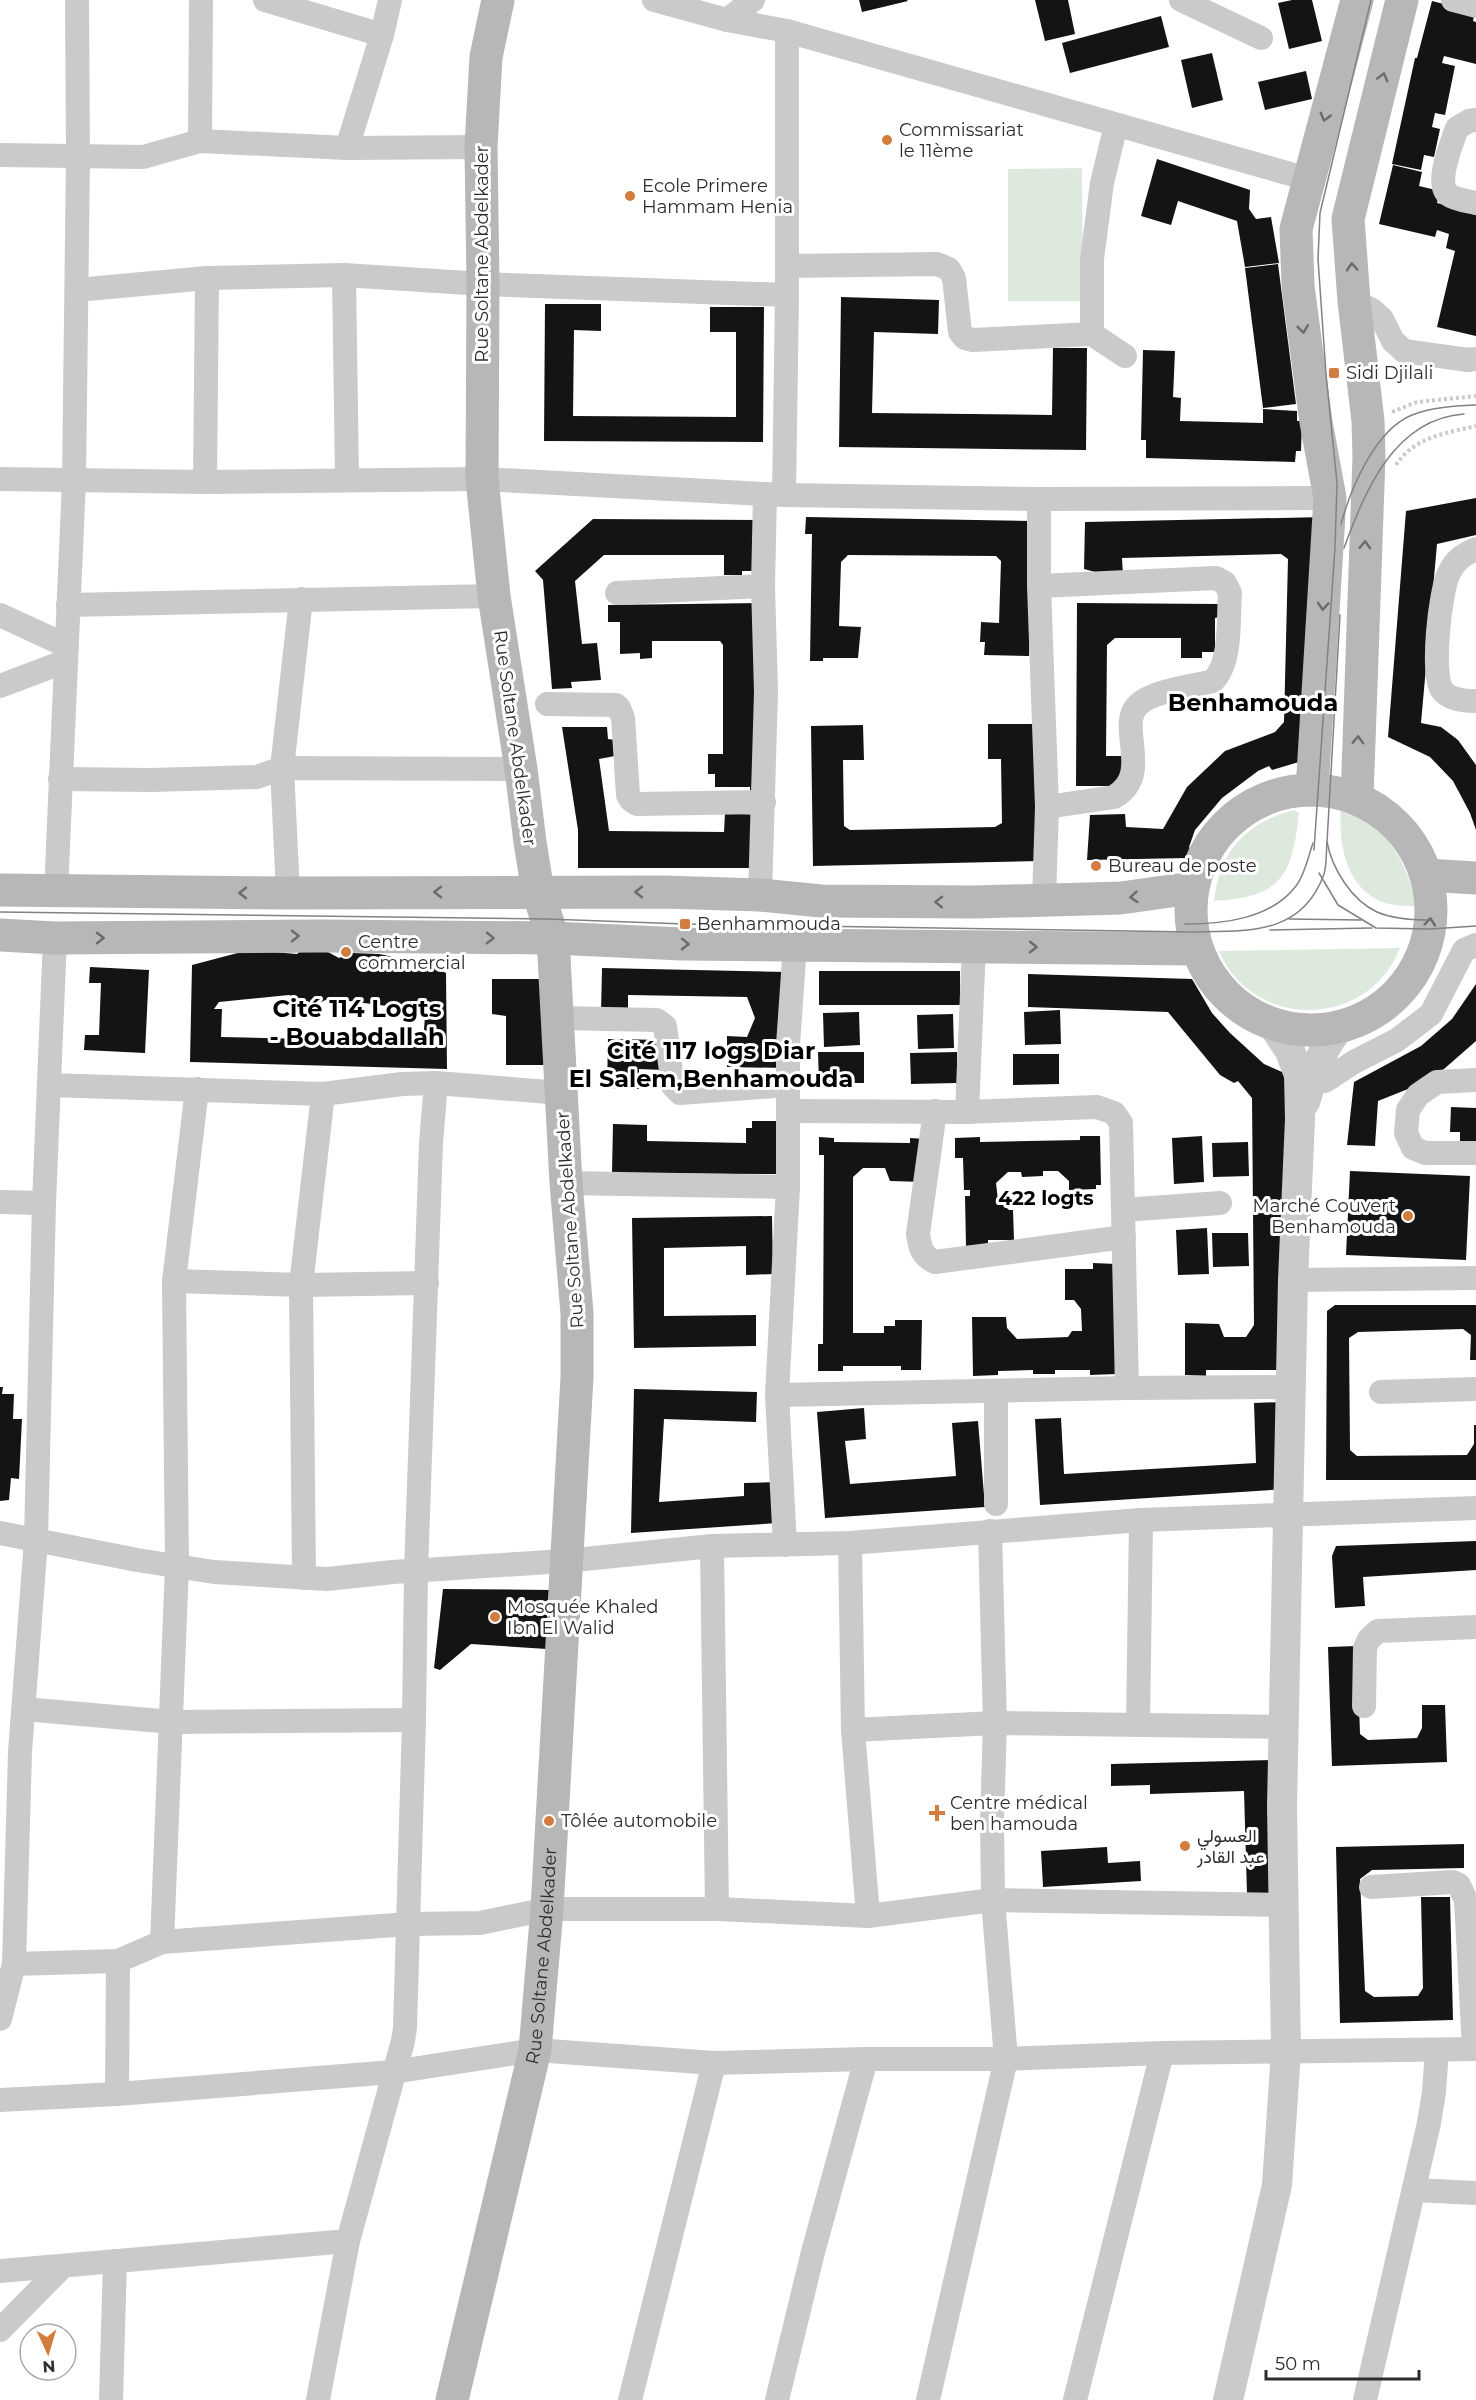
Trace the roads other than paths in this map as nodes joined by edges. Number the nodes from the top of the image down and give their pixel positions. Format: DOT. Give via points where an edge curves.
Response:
graph roads {
  1 [pos="77,0"];
  2 [pos="201,0"];
  3 [pos="265,0"];
  4 [pos="390,0"];
  5 [pos="498,0"];
  6 [pos="654,0"];
  7 [pos="753,0"];
  8 [pos="1181,0"];
  9 [pos="1357,0"];
  10 [pos="1402,0"];
  11 [pos="1453,0"];
  12 [pos="677,3"];
  13 [pos="1476,6"];
  14 [pos="727,20"];
  15 [pos="788,31"];
  16 [pos="382,35"];
  17 [pos="1261,38"];
  18 [pos="1476,120"];
  19 [pos="1116,125"];
  20 [pos="200,141"];
  21 [pos="481,147"];
  22 [pos="347,148"];
  23 [pos="0,154"];
  24 [pos="78,156"];
  25 [pos="1308,179"];
  26 [pos="1476,203"];
  27 [pos="787,266"];
  28 [pos="344,275"];
  29 [pos="207,278"];
  30 [pos="483,284"];
  31 [pos="77,290"];
  32 [pos="787,295"];
  33 [pos="1354,301"];
  34 [pos="1092,334"];
  35 [pos="1125,356"];
  36 [pos="1476,359"];
  37 [pos="0,479"];
  38 [pos="482,479"];
  39 [pos="347,480"];
  40 [pos="75,481"];
  41 [pos="205,482"];
  42 [pos="774,495"];
  43 [pos="1330,498"];
  44 [pos="1039,499"];
  45 [pos="1476,549"];
  46 [pos="763,586"];
  47 [pos="1039,586"];
  48 [pos="617,593"];
  49 [pos="494,596"];
  50 [pos="301,598"];
  51 [pos="68,605"];
  52 [pos="0,615"];
  53 [pos="66,654"];
  54 [pos="0,686"];
  55 [pos="1476,701"];
  56 [pos="547,704"];
  57 [pos="282,768"];
  58 [pos="521,769"];
  59 [pos="60,779"];
  60 [pos="1312,790"];
  61 [pos="1357,799"];
  62 [pos="764,801"];
  63 [pos="1047,807"];
  64 [pos="1426,875"];
  65 [pos="1476,878"];
  66 [pos="1192,888"];
  67 [pos="0,890"];
  68 [pos="56,892"];
  69 [pos="538,892"];
  70 [pos="288,893"];
  71 [pos="760,895"];
  72 [pos="1044,900"];
  73 [pos="0,935"];
  74 [pos="55,938"];
  75 [pos="553,938"];
  76 [pos="795,945"];
  77 [pos="974,945"];
  78 [pos="1476,945"];
  79 [pos="1196,949"];
  80 [pos="558,1018"];
  81 [pos="1272,1024"];
  82 [pos="1341,1026"];
  83 [pos="1476,1080"];
  84 [pos="1312,1082"];
  85 [pos="436,1083"];
  86 [pos="49,1084"];
  87 [pos="788,1085"];
  88 [pos="197,1089"];
  89 [pos="562,1093"];
  90 [pos="323,1094"];
  91 [pos="789,1111"];
  92 [pos="935,1111"];
  93 [pos="967,1112"];
  94 [pos="1300,1119"];
  95 [pos="1476,1153"];
  96 [pos="566,1183"];
  97 [pos="788,1187"];
  98 [pos="0,1202"];
  99 [pos="44,1203"];
  100 [pos="1220,1203"];
  101 [pos="1123,1210"];
  102 [pos="1124,1237"];
  103 [pos="1476,1278"];
  104 [pos="1293,1280"];
  105 [pos="174,1281"];
  106 [pos="427,1283"];
  107 [pos="301,1285"];
  108 [pos="1292,1387"];
  109 [pos="1127,1388"];
  110 [pos="1476,1389"];
  111 [pos="996,1391"];
  112 [pos="1381,1392"];
  113 [pos="777,1395"];
  114 [pos="996,1504"];
  115 [pos="1476,1508"];
  116 [pos="1287,1516"];
  117 [pos="1141,1520"];
  118 [pos="990,1532"];
  119 [pos="0,1533"];
  120 [pos="36,1540"];
  121 [pos="850,1543"];
  122 [pos="784,1545"];
  123 [pos="712,1546"];
  124 [pos="565,1560"];
  125 [pos="177,1566"];
  126 [pos="416,1571"];
  127 [pos="304,1578"];
  128 [pos="1476,1627"];
  129 [pos="1364,1706"];
  130 [pos="24,1709"];
  131 [pos="414,1720"];
  132 [pos="172,1722"];
  133 [pos="995,1723"];
  134 [pos="1138,1725"];
  135 [pos="1284,1727"];
  136 [pos="853,1730"];
  137 [pos="10,1752"];
  138 [pos="1371,1887"];
  139 [pos="993,1900"];
  140 [pos="1284,1905"];
  141 [pos="547,1909"];
  142 [pos="717,1909"];
  143 [pos="868,1916"];
  144 [pos="409,1924"];
  145 [pos="162,1942"];
  146 [pos="118,1961"];
  147 [pos="14,1964"];
  148 [pos="2,2004"];
  149 [pos="1475,2049"];
  150 [pos="535,2050"];
  151 [pos="1437,2050"];
  152 [pos="1286,2051"];
  153 [pos="1162,2053"];
  154 [pos="866,2059"];
  155 [pos="1006,2060"];
  156 [pos="714,2063"];
  157 [pos="393,2072"];
  158 [pos="117,2094"];
  159 [pos="0,2100"];
  160 [pos="1414,2190"];
  161 [pos="1476,2193"];
  162 [pos="348,2241"];
  163 [pos="115,2261"];
  164 [pos="63,2266"];
  165 [pos="0,2271"];
  166 [pos="0,2330"];
  167 [pos="111,2400"];
  168 [pos="318,2400"];
  169 [pos="452,2400"];
  170 [pos="630,2400"];
  171 [pos="777,2400"];
  172 [pos="928,2400"];
  173 [pos="1075,2400"];
  174 [pos="1228,2400"];
  175 [pos="1365,2400"];
  1 -- 24 [label="street"];
  2 -- 20 [label="street"];
  3 -- 16 [label="street"];
  4 -- 16 [label="street"];
  5 -- 21 [label="main road, Rue Soltane Abdelkader" via="486,57"];
  6 -- 12 [label="street"];
  7 -- 14 [label="street"];
  8 -- 17 [label="street"];
  9 -- 25 [label="main road, one-way"];
  33 -- 10 [label="main road, one-way" via="1348,219"];
  11 -- 13 [label="street"];
  12 -- 14 [label="street"];
  14 -- 15 [label="street"];
  15 -- 19 [label="street"];
  15 -- 27 [label="street"];
  16 -- 22 [label="street"];
  18 -- 26 [label="street" via="1457,128 1442,177 1449,195"];
  19 -- 25 [label="street"];
  19 -- 34 [label="street" via="1102,183 1092,259"];
  20 -- 22 [label="street"];
  20 -- 24 [label="street" via="143,158"];
  21 -- 22 [label="street"];
  21 -- 30 [label="main road, Rue Soltane Abdelkader"];
  23 -- 24 [label="street"];
  24 -- 31 [label="street"];
  25 -- 43 [label="main road, one-way" via="1296,230 1298,286"];
  27 -- 32 [label="street"];
  27 -- 34 [label="street" via="937,264 949,269 954,278 964,338"];
  28 -- 29 [label="street"];
  28 -- 30 [label="street"];
  28 -- 39 [label="street"];
  29 -- 31 [label="street"];
  29 -- 41 [label="street"];
  30 -- 32 [label="street"];
  30 -- 38 [label="main road, Rue Soltane Abdelkader"];
  31 -- 40 [label="street"];
  32 -- 42 [label="street"];
  33 -- 36 [label="street" via="1382,319 1393,341 1404,351"];
  61 -- 33 [label="main road, one-way" via="1369,485 1368,421"];
  34 -- 35 [label="street"];
  37 -- 40 [label="street"];
  38 -- 39 [label="street"];
  38 -- 42 [label="street"];
  38 -- 49 [label="main road, Rue Soltane Abdelkader"];
  39 -- 41 [label="street"];
  40 -- 41 [label="street"];
  40 -- 51 [label="street"];
  42 -- 44 [label="street"];
  42 -- 46 [label="street"];
  43 -- 44 [label="street"];
  43 -- 60 [label="main road, one-way"];
  44 -- 47 [label="street"];
  45 -- 55 [label="street" via="1463,554 1450,572 1441,597 1437,680 1443,692 1455,699"];
  46 -- 48 [label="street"];
  46 -- 62 [label="street"];
  47 -- 63 [label="street"];
  47 -- 63 [label="street" via="1216,578 1226,583 1230,593 1225,660 1220,674 1213,681 1152,696 1137,705 1132,717 1130,784 1114,797"];
  49 -- 50 [label="street"];
  49 -- 58 [label="main road, Rue Soltane Abdelkader"];
  50 -- 51 [label="street"];
  50 -- 57 [label="street"];
  51 -- 53 [label="street"];
  52 -- 53 [label="street"];
  53 -- 54 [label="street"];
  53 -- 59 [label="street"];
  56 -- 62 [label="street" via="620,708 628,795 637,804"];
  57 -- 58 [label="street"];
  57 -- 59 [label="street" via="257,777"];
  57 -- 70 [label="street"];
  58 -- 69 [label="main road, Rue Soltane Abdelkader"];
  59 -- 68 [label="street"];
  60 -- 61 [label="main road"];
  60 -- 66 [label="main road" via="1279,794 1248,807 1221,828 1202,856"];
  61 -- 64 [label="main road" via="1387,817 1403,834"];
  62 -- 71 [label="street"];
  63 -- 72 [label="street"];
  64 -- 65 [label="main road"];
  82 -- 64 [label="main road, one-way" via="1382,1006 1408,980 1422,956 1430,929 1431,897"];
  66 -- 72 [label="main road, one-way" via="1141,897"];
  66 -- 79 [label="main road" via="1191,924"];
  67 -- 68 [label="main road"];
  70 -- 68 [label="main road, one-way"];
  69 -- 70 [label="main road, one-way"];
  71 -- 69 [label="main road, one-way"];
  69 -- 75 [label="main road, Rue Soltane Abdelkader"];
  72 -- 71 [label="main road, one-way" via="821,901"];
  73 -- 74 [label="main road"];
  74 -- 75 [label="main road, one-way"];
  74 -- 86 [label="street"];
  75 -- 76 [label="main road, one-way"];
  75 -- 80 [label="main road, Rue Soltane Abdelkader"];
  76 -- 77 [label="main road"];
  76 -- 87 [label="street"];
  77 -- 79 [label="main road, one-way"];
  77 -- 93 [label="street"];
  78 -- 84 [label="street" via="1464,950 1431,1014 1397,1040 1325,1081"];
  79 -- 81 [label="main road" via="1213,981 1240,1007"];
  80 -- 87 [label="street" via="662,1022 673,1086 680,1093"];
  80 -- 89 [label="main road, Rue Soltane Abdelkader"];
  81 -- 82 [label="main road" via="1306,1030"];
  81 -- 94 [label="street" via="1290,1051 1299,1075"];
  82 -- 84 [label="street" via="1320,1055"];
  83 -- 95 [label="street" via="1437,1082 1419,1095 1408,1110 1406,1133 1413,1148 1425,1154"];
  84 -- 94 [label="street"];
  85 -- 89 [label="street"];
  85 -- 90 [label="street"];
  85 -- 106 [label="street"];
  86 -- 88 [label="street"];
  86 -- 99 [label="street"];
  87 -- 91 [label="street"];
  88 -- 90 [label="street"];
  88 -- 105 [label="street"];
  89 -- 96 [label="main road, Rue Soltane Abdelkader"];
  90 -- 107 [label="street"];
  91 -- 92 [label="street"];
  91 -- 97 [label="street"];
  92 -- 93 [label="street"];
  92 -- 102 [label="street" via="918,1234 920,1248 927,1258 935,1262"];
  93 -- 101 [label="street" via="1096,1107 1114,1113 1121,1123"];
  94 -- 104 [label="street"];
  96 -- 97 [label="street"];
  96 -- 124 [label="main road, Rue Soltane Abdelkader" via="578,1313"];
  97 -- 113 [label="street"];
  98 -- 99 [label="street"];
  99 -- 120 [label="street"];
  100 -- 101 [label="street"];
  101 -- 102 [label="street"];
  102 -- 109 [label="street"];
  103 -- 104 [label="street"];
  104 -- 108 [label="street"];
  105 -- 107 [label="street"];
  105 -- 125 [label="street"];
  106 -- 107 [label="street"];
  106 -- 126 [label="street"];
  107 -- 127 [label="street"];
  108 -- 109 [label="street"];
  108 -- 116 [label="street"];
  109 -- 111 [label="street"];
  110 -- 112 [label="street"];
  111 -- 113 [label="street"];
  111 -- 114 [label="street"];
  113 -- 122 [label="street"];
  115 -- 116 [label="street"];
  116 -- 117 [label="street"];
  116 -- 135 [label="street"];
  117 -- 118 [label="street"];
  117 -- 134 [label="street"];
  118 -- 121 [label="street"];
  118 -- 133 [label="street"];
  119 -- 120 [label="street"];
  120 -- 125 [label="street"];
  120 -- 130 [label="street"];
  121 -- 122 [label="street"];
  121 -- 136 [label="street"];
  122 -- 123 [label="street"];
  123 -- 124 [label="street"];
  123 -- 142 [label="street"];
  124 -- 126 [label="street"];
  124 -- 141 [label="main road, Rue Soltane Abdelkader"];
  125 -- 127 [label="street"];
  125 -- 132 [label="street"];
  126 -- 127 [label="street" via="327,1580"];
  126 -- 131 [label="street"];
  128 -- 129 [label="street" via="1378,1631 1365,1648"];
  130 -- 132 [label="street"];
  130 -- 137 [label="street"];
  131 -- 132 [label="street"];
  131 -- 144 [label="street"];
  132 -- 145 [label="street"];
  133 -- 134 [label="street"];
  133 -- 136 [label="street"];
  133 -- 139 [label="street"];
  134 -- 135 [label="street"];
  135 -- 140 [label="street"];
  136 -- 143 [label="street"];
  137 -- 147 [label="street"];
  138 -- 149 [label="street" via="1453,1882 1459,1885 1466,1900"];
  139 -- 140 [label="street"];
  139 -- 143 [label="street"];
  139 -- 155 [label="street"];
  140 -- 152 [label="street"];
  141 -- 142 [label="street"];
  141 -- 144 [label="street" via="480,1923"];
  141 -- 150 [label="main road, Rue Soltane Abdelkader"];
  142 -- 143 [label="street"];
  144 -- 145 [label="street"];
  144 -- 157 [label="street" via="404,2041"];
  145 -- 146 [label="street"];
  146 -- 147 [label="street"];
  146 -- 158 [label="street"];
  147 -- 148 [label="street"];
  149 -- 151 [label="street"];
  150 -- 156 [label="street"];
  150 -- 157 [label="street"];
  150 -- 169 [label="main road, Rue Soltane Abdelkader"];
  151 -- 152 [label="street"];
  151 -- 160 [label="street" via="1433,2102"];
  152 -- 153 [label="street"];
  152 -- 174 [label="street" via="1277,2185"];
  153 -- 155 [label="street"];
  153 -- 173 [label="street"];
  154 -- 155 [label="street"];
  154 -- 156 [label="street"];
  154 -- 171 [label="street"];
  155 -- 172 [label="street"];
  156 -- 170 [label="street"];
  157 -- 158 [label="street"];
  157 -- 162 [label="street"];
  158 -- 159 [label="street"];
  160 -- 161 [label="street"];
  160 -- 175 [label="street"];
  162 -- 163 [label="street"];
  162 -- 168 [label="street"];
  163 -- 164 [label="street"];
  163 -- 167 [label="street"];
  164 -- 165 [label="street"];
  164 -- 166 [label="street"];
}
